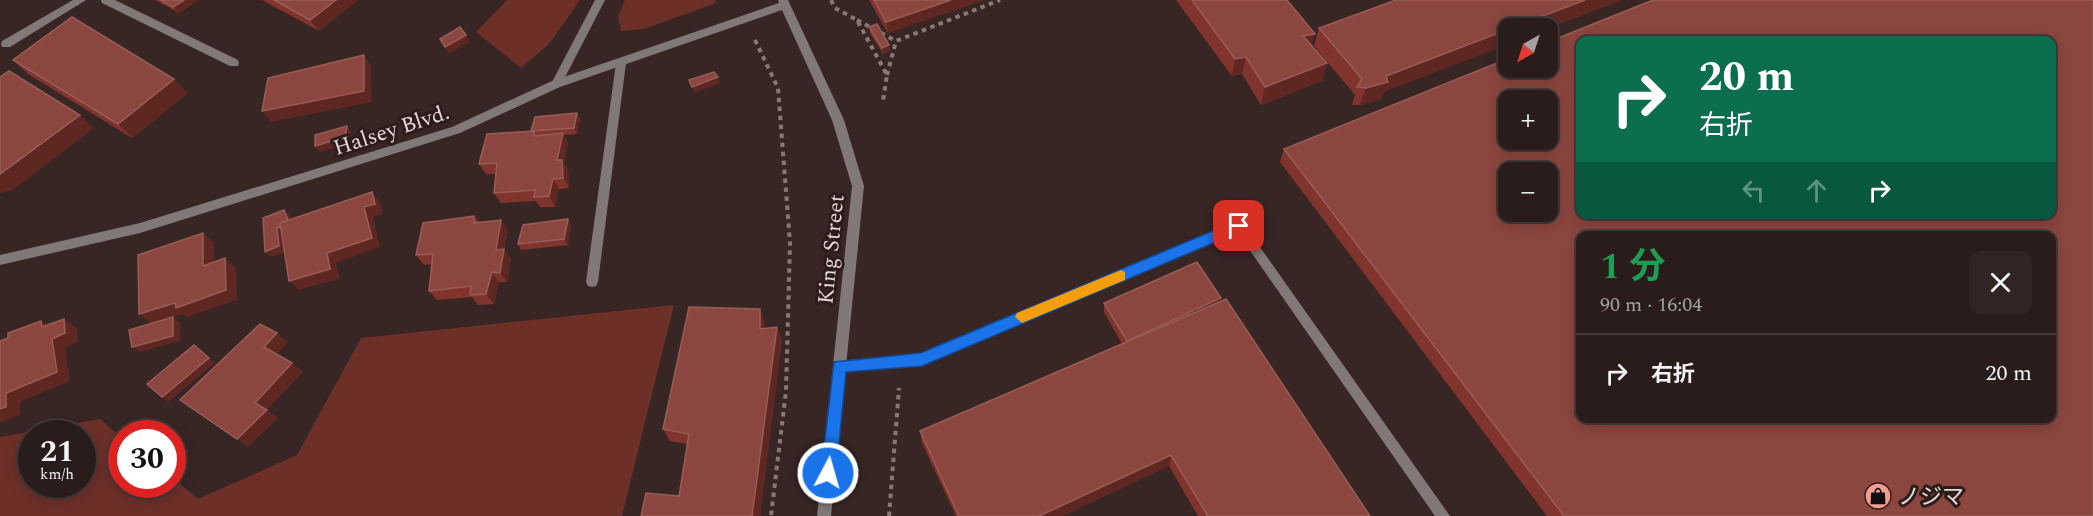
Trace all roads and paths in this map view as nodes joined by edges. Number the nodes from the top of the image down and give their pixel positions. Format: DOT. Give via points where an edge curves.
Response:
graph roads {
  1 [pos="81,0"];
  2 [pos="106,0"];
  3 [pos="600,0"];
  4 [pos="831,0"];
  5 [pos="1000,0"];
  6 [pos="784,2"];
  7 [pos="857,20"];
  8 [pos="754,39"];
  9 [pos="896,40"];
  10 [pos="6,44"];
  11 [pos="234,63"];
  12 [pos="621,63"];
  13 [pos="887,75"];
  14 [pos="556,84"];
  15 [pos="883,101"];
  16 [pos="0,260"];
  17 [pos="592,282"];
  18 [pos="900,361"];
  19 [pos="839,367"];
  20 [pos="771,516"];
  21 [pos="824,516"];
  22 [pos="889,516"];
  23 [pos="1443,516"];
  1 -- 10 [label="street"];
  2 -- 11 [label="street"];
  3 -- 14 [label="street"];
  4 -- 7 [label="path" via="834,8"];
  5 -- 9 [label="path"];
  6 -- 12 [label="street, Halsey Blvd."];
  6 -- 19 [label="street, King Street" via="838,120 858,186"];
  7 -- 9 [label="path"];
  7 -- 13 [label="path"];
  8 -- 20 [label="path" via="778,88 790,243 786,381"];
  9 -- 13 [label="path"];
  12 -- 14 [label="street, Halsey Blvd."];
  12 -- 17 [label="street"];
  13 -- 15 [label="path"];
  14 -- 16 [label="street, Halsey Blvd." via="456,130 140,228"];
  18 -- 19 [label="street"];
  18 -- 22 [label="path"];
  18 -- 23 [label="street" via="922,359 1239,226"];
  19 -- 21 [label="street, King Street"];
}
